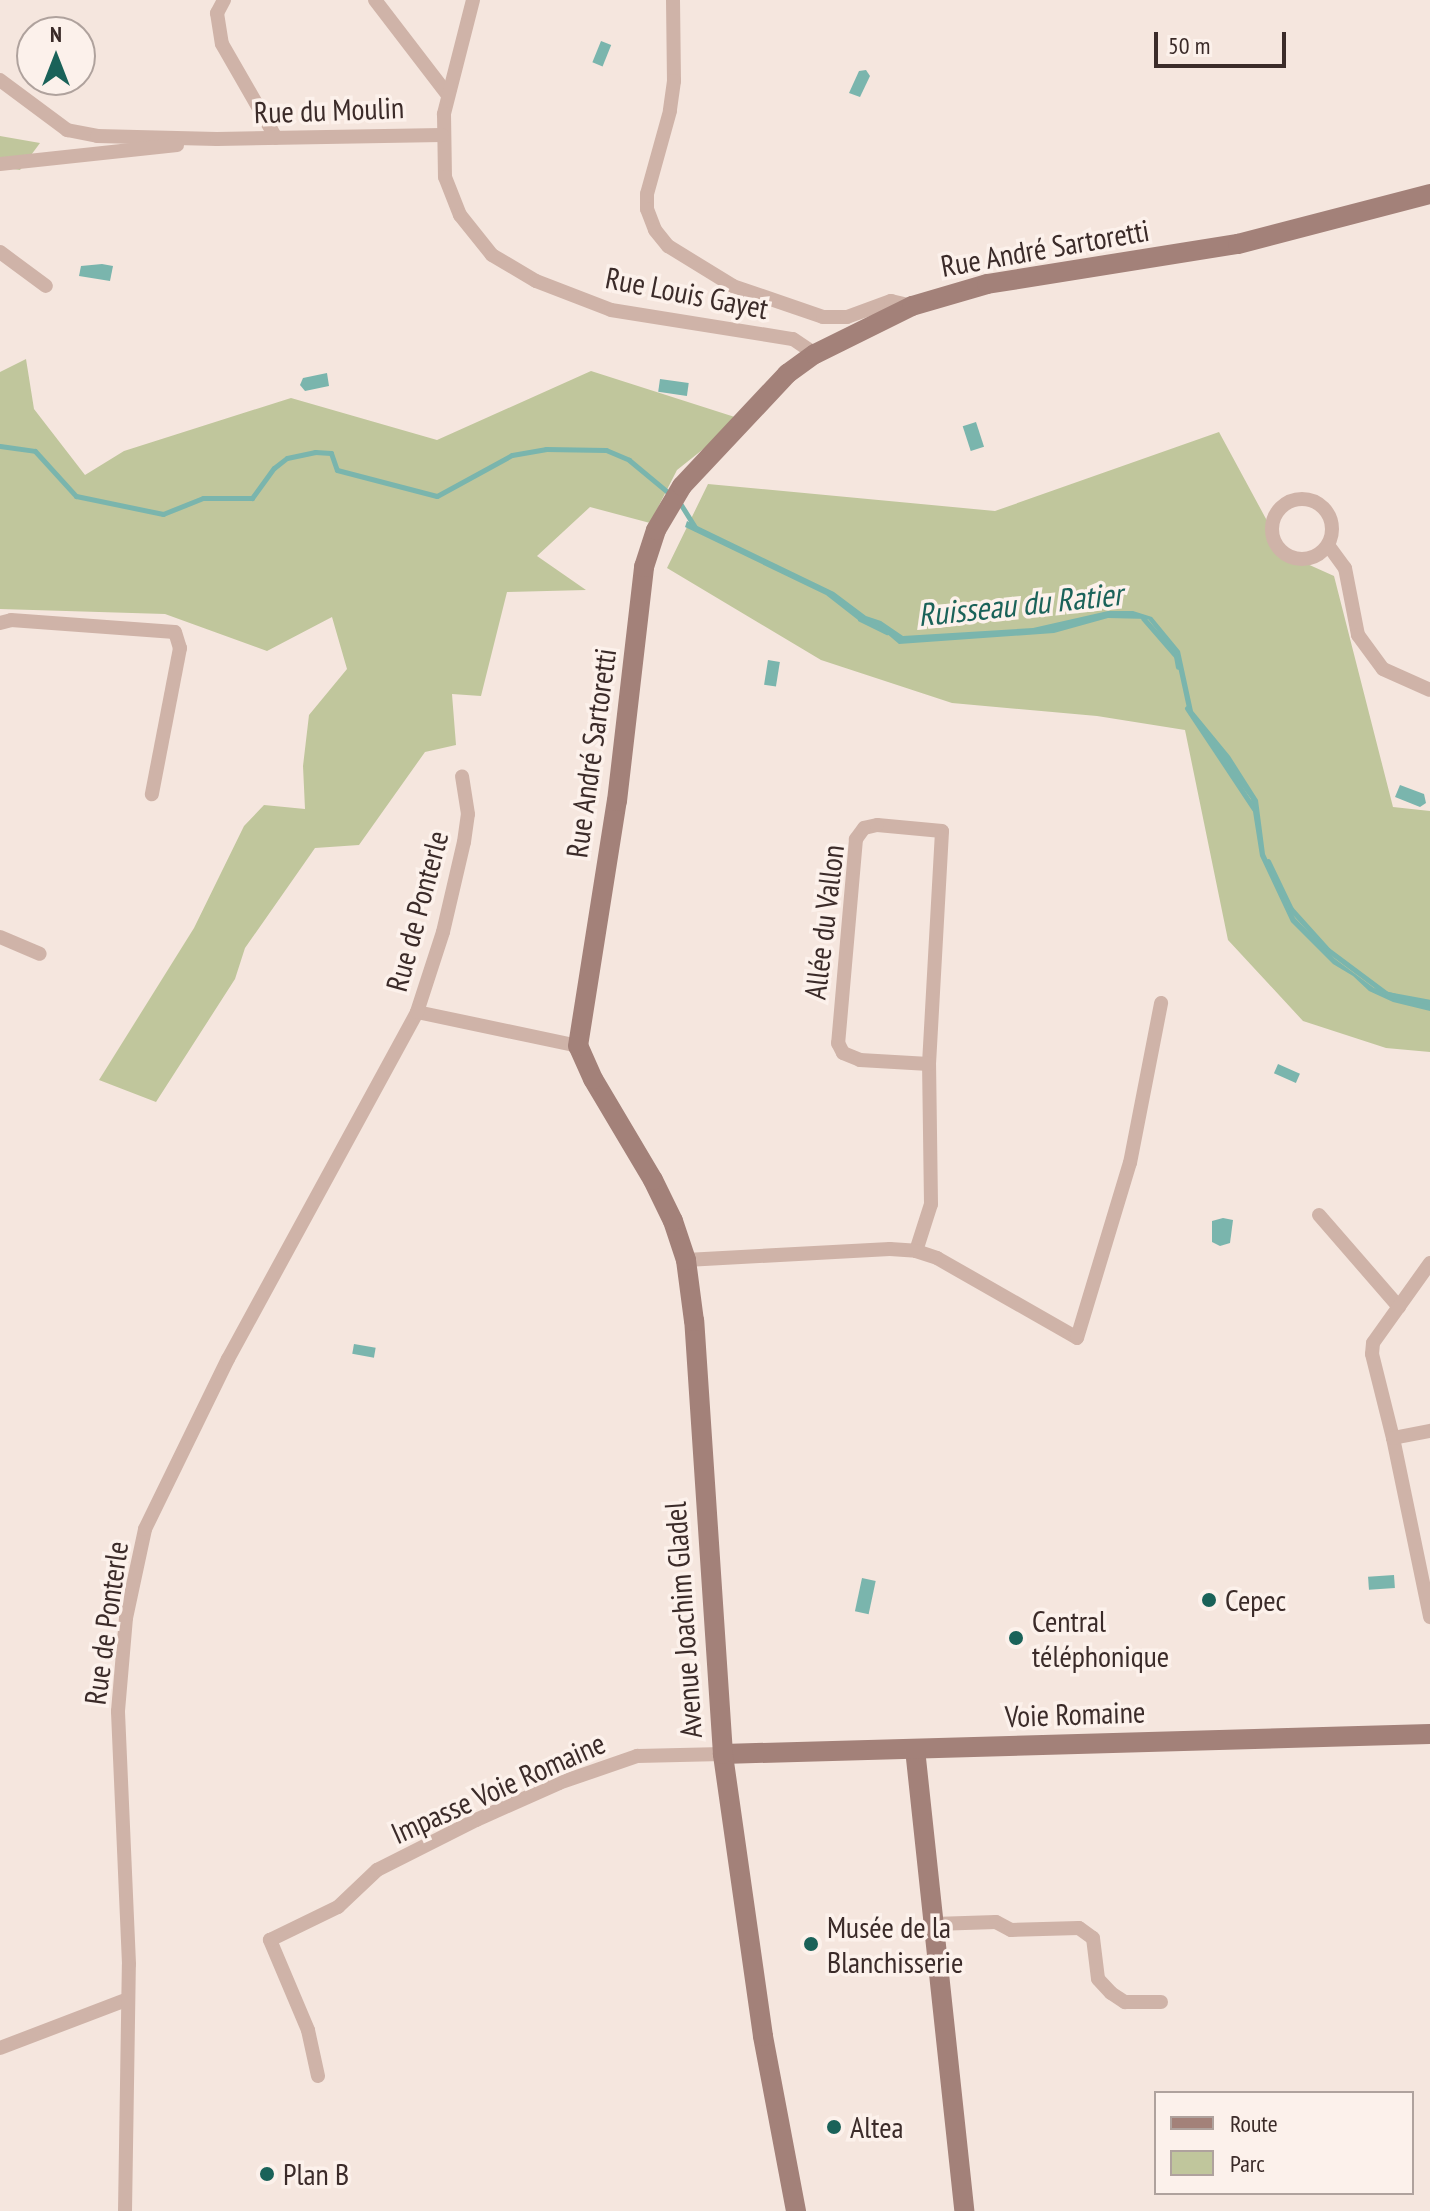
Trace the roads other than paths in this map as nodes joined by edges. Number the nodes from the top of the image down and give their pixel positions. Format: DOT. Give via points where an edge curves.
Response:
graph roads {
  1 [pos="224,0"];
  2 [pos="375,0"];
  3 [pos="473,0"];
  4 [pos="673,0"];
  5 [pos="0,80"];
  6 [pos="448,95"];
  7 [pos="442,135"];
  8 [pos="276,138"];
  9 [pos="217,139"];
  10 [pos="0,164"];
  11 [pos="1430,194"];
  12 [pos="0,252"];
  13 [pos="46,286"];
  14 [pos="912,306"];
  15 [pos="815,354"];
  16 [pos="1328,545"];
  17 [pos="0,623"];
  18 [pos="1430,690"];
  19 [pos="462,776"];
  20 [pos="152,794"];
  21 [pos="0,937"];
  22 [pos="40,954"];
  23 [pos="1161,1003"];
  24 [pos="417,1012"];
  25 [pos="578,1046"];
  26 [pos="929,1064"];
  27 [pos="1319,1215"];
  28 [pos="916,1251"];
  29 [pos="686,1260"];
  30 [pos="1430,1263"];
  31 [pos="1399,1307"];
  32 [pos="1430,1431"];
  33 [pos="1393,1438"];
  34 [pos="1430,1617"];
  35 [pos="1430,1734"];
  36 [pos="915,1749"];
  37 [pos="723,1754"];
  38 [pos="934,1924"];
  39 [pos="128,1999"];
  40 [pos="1161,2002"];
  41 [pos="0,2048"];
  42 [pos="318,2076"];
  43 [pos="125,2211"];
  44 [pos="796,2211"];
  45 [pos="964,2211"];
  1 -- 8 [label="street" via="217,13 222,44"];
  2 -- 6 [label="street"];
  3 -- 6 [label="street, Rue Louis Gayet"];
  4 -- 14 [label="street" via="674,81 647,194 655,230 668,246 733,286 823,317 847,317 891,301"];
  5 -- 9 [label="street, Rue du Moulin" via="67,130 97,136"];
  6 -- 7 [label="street, Rue Louis Gayet"];
  7 -- 8 [label="street, Rue du Moulin"];
  7 -- 15 [label="street, Rue Louis Gayet" via="445,177 460,215 492,255 513,270 611,310 793,339"];
  8 -- 9 [label="street, Rue du Moulin"];
  9 -- 10 [label="street, Rue du Moulin"];
  11 -- 14 [label="street, Rue André Sartoretti" via="1238,244 987,284"];
  12 -- 13 [label="street"];
  14 -- 15 [label="street, Rue André Sartoretti"];
  15 -- 25 [label="street, Rue André Sartoretti" via="787,374 676,494 656,530 644,567 617,801"];
  16 -- 16 [label="street" via="1333,526 1324,507 1296,499 1279,509 1273,538 1285,554 1304,559"];
  16 -- 18 [label="street" via="1345,568 1358,635 1383,669"];
  17 -- 20 [label="street" via="175,632 180,648"];
  19 -- 24 [label="street, Rue de Ponterle" via="468,814 464,842"];
  21 -- 22 [label="street"];
  23 -- 28 [label="street" via="1130,1163 1077,1338"];
  24 -- 25 [label="street, Rue de Ponterle"];
  24 -- 39 [label="street, Rue de Ponterle" via="228,1359 145,1529 126,1618 118,1711"];
  25 -- 29 [label="street, Avenue Joachim Gladel" via="673,1221"];
  26 -- 26 [label="street, Allée du Vallon" via="942,831 864,828 856,839 838,1043 843,1053 860,1060"];
  26 -- 28 [label="street, Allée du Vallon" via="931,1204"];
  27 -- 31 [label="street"];
  28 -- 29 [label="street"];
  29 -- 37 [label="street, Avenue Joachim Gladel"];
  30 -- 31 [label="street"];
  31 -- 33 [label="street" via="1373,1343 1372,1354"];
  32 -- 33 [label="street"];
  33 -- 34 [label="street"];
  35 -- 36 [label="street, Voie Romaine"];
  36 -- 37 [label="street, Voie Romaine"];
  36 -- 38 [label="street"];
  37 -- 42 [label="street, Impasse Voie Romaine" via="637,1756 559,1783 377,1870 338,1907 270,1940 308,2030"];
  37 -- 44 [label="street, Avenue Joachim Gladel" via="761,2025"];
  38 -- 40 [label="street" via="1079,1928 1093,1938 1098,1979 1111,1993 1125,2002"];
  38 -- 45 [label="street"];
  39 -- 41 [label="street"];
  39 -- 43 [label="street, Rue de Ponterle"];
}
